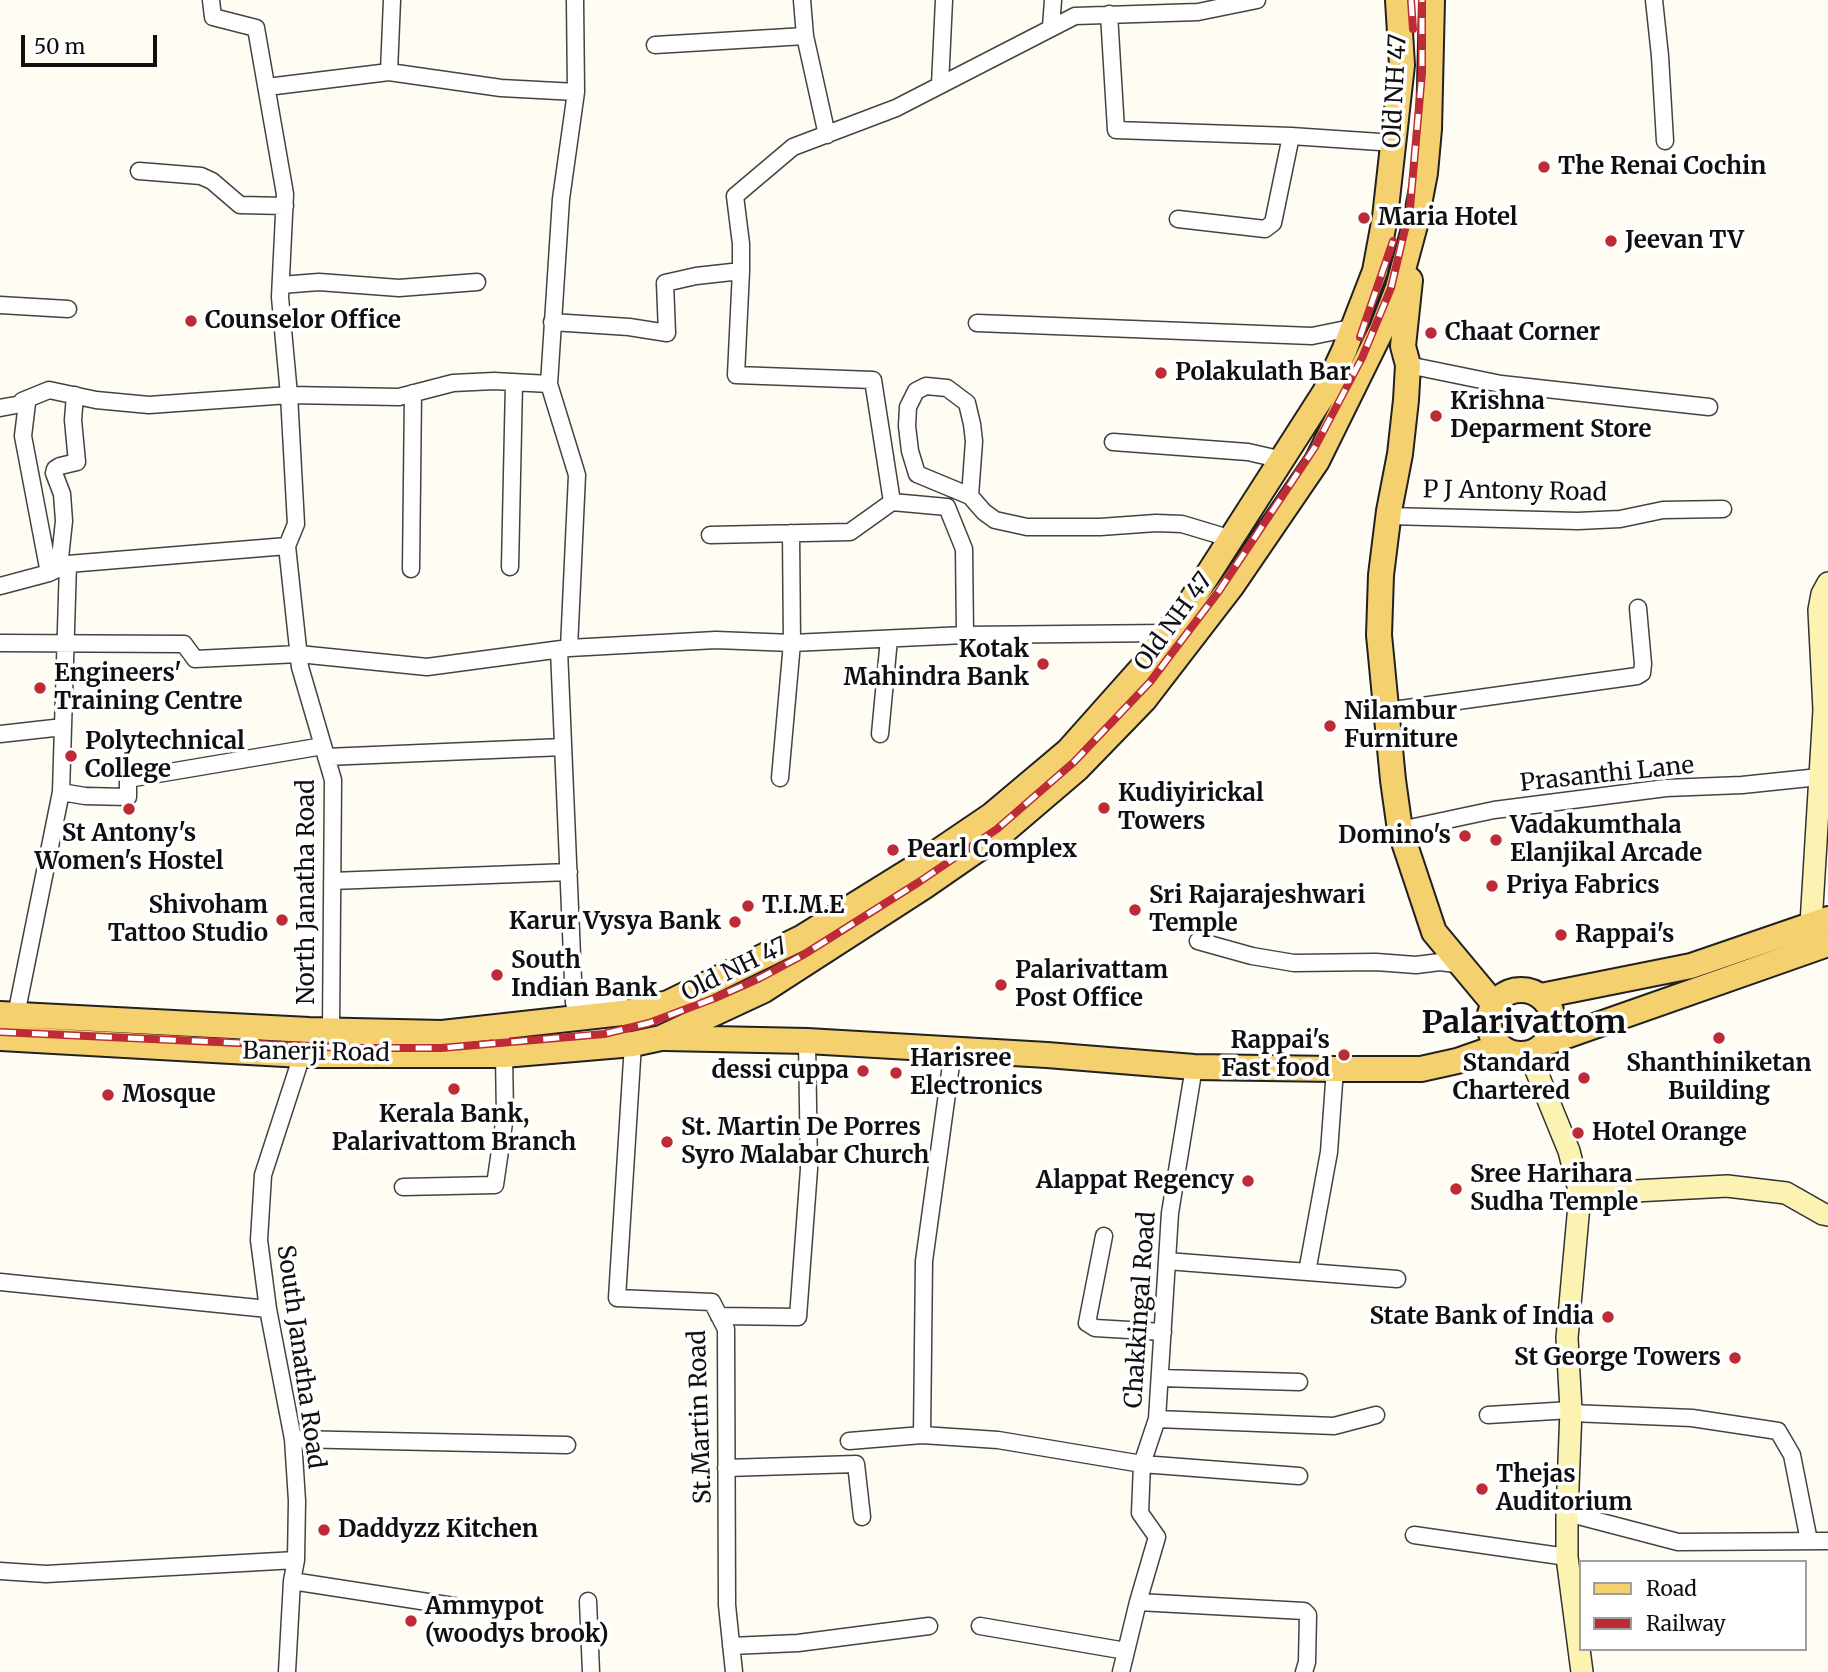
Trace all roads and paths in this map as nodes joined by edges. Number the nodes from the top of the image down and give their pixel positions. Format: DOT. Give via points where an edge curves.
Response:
graph roads {
  1 [pos="211,0"];
  2 [pos="392,0"];
  3 [pos="575,0"];
  4 [pos="802,0"];
  5 [pos="944,0"];
  6 [pos="1053,0"];
  7 [pos="1257,0"];
  8 [pos="1398,0"];
  9 [pos="1432,0"];
  10 [pos="1654,0"];
  11 [pos="1109,14"];
  12 [pos="1051,27"];
  13 [pos="805,36"];
  14 [pos="655,45"];
  15 [pos="389,72"];
  16 [pos="940,85"];
  17 [pos="267,87"];
  18 [pos="576,92"];
  19 [pos="827,135"];
  20 [pos="1291,136"];
  21 [pos="1665,142"];
  22 [pos="1395,143"];
  23 [pos="139,171"];
  24 [pos="285,206"];
  25 [pos="1178,219"];
  26 [pos="1415,225"];
  27 [pos="741,271"];
  28 [pos="477,282"];
  29 [pos="281,285"];
  30 [pos="0,305"];
  31 [pos="68,309"];
  32 [pos="552,321"];
  33 [pos="977,323"];
  34 [pos="1351,328"];
  35 [pos="1382,329"];
  36 [pos="1406,356"];
  37 [pos="514,383"];
  38 [pos="549,384"];
  39 [pos="414,393"];
  40 [pos="289,395"];
  41 [pos="75,396"];
  42 [pos="27,403"];
  43 [pos="1709,407"];
  44 [pos="0,408"];
  45 [pos="1113,442"];
  46 [pos="1283,460"];
  47 [pos="970,496"];
  48 [pos="892,502"];
  49 [pos="1723,509"];
  50 [pos="1389,516"];
  51 [pos="791,533"];
  52 [pos="710,535"];
  53 [pos="1232,539"];
  54 [pos="287,546"];
  55 [pos="510,567"];
  56 [pos="59,568"];
  57 [pos="411,569"];
  58 [pos="0,586"];
  59 [pos="1825,589"];
  60 [pos="1638,608"];
  61 [pos="1167,633"];
  62 [pos="965,635"];
  63 [pos="889,639"];
  64 [pos="0,643"];
  65 [pos="66,643"];
  66 [pos="792,643"];
  67 [pos="564,649"];
  68 [pos="299,654"];
  69 [pos="1386,711"];
  70 [pos="63,727"];
  71 [pos="0,734"];
  72 [pos="880,734"];
  73 [pos="563,747"];
  74 [pos="325,751"];
  75 [pos="780,778"];
  76 [pos="1819,778"];
  77 [pos="61,792"];
  78 [pos="1401,830"];
  79 [pos="569,872"];
  80 [pos="332,881"];
  81 [pos="1819,922"];
  82 [pos="1198,941"];
  83 [pos="1828,944"];
  84 [pos="1463,965"];
  85 [pos="1541,996"];
  86 [pos="668,1003"];
  87 [pos="1494,1004"];
  88 [pos="631,1012"];
  89 [pos="8,1015"];
  90 [pos="499,1028"];
  91 [pos="50,1029"];
  92 [pos="331,1030"];
  93 [pos="0,1038"];
  94 [pos="661,1038"];
  95 [pos="807,1041"];
  96 [pos="633,1044"];
  97 [pos="1500,1046"];
  98 [pos="1537,1048"];
  99 [pos="953,1050"];
  100 [pos="302,1055"];
  101 [pos="503,1055"];
  102 [pos="1194,1067"];
  103 [pos="1335,1069"];
  104 [pos="403,1187"];
  105 [pos="1580,1194"];
  106 [pos="1828,1215"];
  107 [pos="1104,1236"];
  108 [pos="1167,1261"];
  109 [pos="1307,1272"];
  110 [pos="1398,1279"];
  111 [pos="0,1282"];
  112 [pos="268,1309"];
  113 [pos="719,1316"];
  114 [pos="1163,1332"];
  115 [pos="1160,1378"];
  116 [pos="1299,1381"];
  117 [pos="1571,1411"];
  118 [pos="1376,1415"];
  119 [pos="1488,1415"];
  120 [pos="1157,1419"];
  121 [pos="922,1435"];
  122 [pos="293,1438"];
  123 [pos="849,1441"];
  124 [pos="567,1445"];
  125 [pos="1142,1464"];
  126 [pos="726,1468"];
  127 [pos="1299,1476"];
  128 [pos="1567,1513"];
  129 [pos="862,1517"];
  130 [pos="1414,1535"];
  131 [pos="1810,1541"];
  132 [pos="1828,1541"];
  133 [pos="1567,1557"];
  134 [pos="296,1560"];
  135 [pos="0,1571"];
  136 [pos="292,1581"];
  137 [pos="588,1601"];
  138 [pos="1138,1602"];
  139 [pos="460,1607"];
  140 [pos="929,1626"];
  141 [pos="980,1626"];
  142 [pos="732,1646"];
  143 [pos="1126,1651"];
  144 [pos="287,1672"];
  145 [pos="591,1672"];
  146 [pos="734,1672"];
  147 [pos="1121,1672"];
  148 [pos="1304,1672"];
  149 [pos="1582,1672"];
  1 -- 17 [label="street, North Janatha Road" via="213,17 256,28"];
  2 -- 15 [label="street"];
  3 -- 18 [label="street"];
  4 -- 13 [label="street"];
  5 -- 16 [label="street"];
  6 -- 12 [label="street"];
  7 -- 11 [label="street" via="1198,12"];
  8 -- 22 [label="main road, Old NH 47" via="1402,65"];
  9 -- 26 [label="main road, Old NH 47" via="1429,128"];
  10 -- 21 [label="street"];
  11 -- 12 [label="street" via="1075,16"];
  11 -- 20 [label="street" via="1116,130"];
  12 -- 16 [label="street"];
  13 -- 14 [label="street"];
  13 -- 19 [label="street"];
  15 -- 17 [label="street"];
  15 -- 18 [label="street" via="501,88"];
  16 -- 19 [label="street"];
  17 -- 24 [label="street, North Janatha Road"];
  18 -- 32 [label="street" via="561,199"];
  19 -- 27 [label="street" via="793,147 735,196"];
  20 -- 22 [label="street"];
  20 -- 25 [label="street" via="1273,223 1265,229"];
  22 -- 34 [label="main road, Old NH 47" via="1375,271"];
  23 -- 24 [label="street" via="201,176 240,205"];
  24 -- 29 [label="street, North Janatha Road"];
  26 -- 35 [label="main road, Old NH 47"];
  26 -- 36 [label="main road, Old NH 47"];
  27 -- 32 [label="street" via="665,283 667,333"];
  27 -- 48 [label="street" via="736,375 873,380"];
  28 -- 29 [label="street" via="399,288 319,282"];
  29 -- 40 [label="street, North Janatha Road"];
  30 -- 31 [label="street"];
  32 -- 38 [label="street"];
  33 -- 34 [label="street" via="1312,336"];
  34 -- 35 [label="street"];
  34 -- 46 [label="main road, Old NH 47" via="1325,392"];
  35 -- 36 [label="street" via="1394,330"];
  35 -- 94 [label="main road, Old NH 47" via="1317,461 1253,555 1144,700 1078,768 1003,832 902,901 764,990"];
  36 -- 43 [label="street" via="1501,384"];
  36 -- 50 [label="main road, Old NH 47" via="1400,454"];
  37 -- 38 [label="street"];
  37 -- 39 [label="street" via="453,383"];
  37 -- 55 [label="street"];
  38 -- 67 [label="street" via="577,475"];
  39 -- 40 [label="street" via="399,397"];
  39 -- 57 [label="street"];
  40 -- 41 [label="street" via="149,405"];
  40 -- 54 [label="street, North Janatha Road" via="296,524"];
  41 -- 42 [label="street" via="49,390 22,401"];
  41 -- 56 [label="street" via="77,463 60,466 54,473 62,494 64,521"];
  42 -- 44 [label="street"];
  42 -- 56 [label="street" via="23,436"];
  45 -- 46 [label="street" via="1248,452"];
  46 -- 53 [label="main road, Old NH 47"];
  47 -- 47 [label="street" via="917,474 910,451 908,407 916,391 926,386 947,388 967,403 974,441"];
  47 -- 53 [label="street" via="996,520 1027,527 1182,524"];
  48 -- 51 [label="street" via="850,532"];
  48 -- 62 [label="street" via="947,508 964,549"];
  49 -- 50 [label="street, P J Antony Road" via="1663,510 1578,522"];
  50 -- 69 [label="main road, Old NH 47" via="1379,635"];
  51 -- 52 [label="street"];
  51 -- 66 [label="street"];
  53 -- 61 [label="main road, Old NH 47"];
  54 -- 56 [label="street"];
  54 -- 68 [label="street, North Janatha Road"];
  56 -- 58 [label="street"];
  56 -- 65 [label="street"];
  59 -- 76 [label="street" via="1819,610 1824,710"];
  60 -- 69 [label="street" via="1643,664 1637,676"];
  61 -- 62 [label="street"];
  61 -- 86 [label="main road, Old NH 47" via="1068,751 992,815 803,937"];
  62 -- 63 [label="street"];
  63 -- 66 [label="street"];
  63 -- 72 [label="street"];
  64 -- 65 [label="street"];
  65 -- 68 [label="street" via="184,644 195,660"];
  65 -- 70 [label="street"];
  66 -- 67 [label="street" via="716,640"];
  66 -- 75 [label="street"];
  67 -- 68 [label="street" via="427,667"];
  67 -- 73 [label="street"];
  68 -- 74 [label="street, North Janatha Road"];
  69 -- 78 [label="main road, Old NH 47"];
  70 -- 71 [label="street"];
  70 -- 77 [label="street"];
  73 -- 74 [label="street"];
  73 -- 79 [label="street"];
  74 -- 77 [label="street" via="128,779 128,797"];
  74 -- 80 [label="street, North Janatha Road" via="333,780"];
  76 -- 78 [label="street, Prasanthi Lane" via="1666,788 1494,810"];
  76 -- 81 [label="street"];
  77 -- 89 [label="street"];
  78 -- 84 [label="main road, Old NH 47" via="1434,932"];
  79 -- 80 [label="street"];
  79 -- 86 [label="street" via="574,1003"];
  80 -- 92 [label="street, North Janatha Road"];
  81 -- 85 [label="main road" via="1691,966"];
  82 -- 84 [label="street" via="1294,963"];
  83 -- 98 [label="main road"];
  84 -- 87 [label="main road, Old NH 47"];
  85 -- 87 [label="main road" via="1521,989 1506,993"];
  85 -- 98 [label="main road" via="1552,1010 1553,1028"];
  86 -- 88 [label="main road, Old NH 47"];
  87 -- 97 [label="main road" via="1489,1018 1491,1034"];
  88 -- 90 [label="main road, Banerji Road"];
  89 -- 91 [label="main road, Banerji Road"];
  90 -- 92 [label="main road, Banerji Road" via="442,1033"];
  90 -- 101 [label="street"];
  91 -- 92 [label="main road, Banerji Road"];
  91 -- 93 [label="main road, Banerji Road"];
  91 -- 100 [label="main road, Banerji Road"];
  94 -- 95 [label="main road, Old NH 47"];
  94 -- 96 [label="main road, Old NH 47"];
  95 -- 99 [label="main road, Old NH 47"];
  95 -- 113 [label="street" via="809,1169 798,1317"];
  96 -- 101 [label="main road, Banerji Road"];
  96 -- 113 [label="street, St.Martin Road" via="617,1298 712,1302"];
  97 -- 98 [label="main road" via="1514,1053"];
  97 -- 103 [label="main road, Old NH 47" via="1421,1069"];
  98 -- 105 [label="street"];
  99 -- 102 [label="main road, Old NH 47"];
  99 -- 121 [label="street" via="924,1261"];
  100 -- 101 [label="main road, Banerji Road"];
  100 -- 112 [label="street, South Janatha Road" via="263,1175 259,1240"];
  101 -- 104 [label="street" via="505,1116 495,1185"];
  102 -- 103 [label="main road, Old NH 47"];
  102 -- 108 [label="street, Chakkingal Road" via="1170,1213"];
  103 -- 109 [label="street" via="1329,1152"];
  105 -- 106 [label="street" via="1727,1186 1786,1193"];
  105 -- 117 [label="street" via="1567,1338"];
  107 -- 114 [label="street" via="1087,1323 1095,1328"];
  108 -- 109 [label="street"];
  108 -- 114 [label="street, Chakkingal Road"];
  109 -- 110 [label="street"];
  111 -- 112 [label="street"];
  112 -- 122 [label="street, South Janatha Road"];
  113 -- 126 [label="street, St.Martin Road" via="726,1329"];
  114 -- 115 [label="street, Chakkingal Road"];
  115 -- 116 [label="street"];
  115 -- 120 [label="street, Chakkingal Road"];
  117 -- 119 [label="street"];
  117 -- 128 [label="street"];
  117 -- 131 [label="street" via="1692,1418 1778,1431 1791,1455"];
  118 -- 120 [label="street" via="1334,1426"];
  120 -- 125 [label="street, Chakkingal Road"];
  121 -- 123 [label="street"];
  121 -- 125 [label="street" via="998,1440"];
  122 -- 124 [label="street"];
  122 -- 134 [label="street, South Janatha Road"];
  125 -- 127 [label="street"];
  125 -- 138 [label="street, Chakkingal Road" via="1140,1514 1157,1537"];
  126 -- 129 [label="street" via="856,1464"];
  126 -- 142 [label="street, St.Martin Road" via="727,1605"];
  128 -- 131 [label="street" via="1678,1542"];
  128 -- 133 [label="street"];
  130 -- 133 [label="street"];
  131 -- 132 [label="street"];
  133 -- 149 [label="street"];
  134 -- 135 [label="street" via="46,1574"];
  134 -- 136 [label="street, South Janatha Road"];
  136 -- 139 [label="street"];
  136 -- 144 [label="street, South Janatha Road"];
  137 -- 145 [label="street"];
  138 -- 143 [label="street, Chakkingal Road"];
  138 -- 148 [label="street" via="1304,1611 1308,1615"];
  140 -- 142 [label="street" via="798,1643"];
  141 -- 143 [label="street"];
  142 -- 146 [label="street, St.Martin Road"];
  143 -- 147 [label="street, Chakkingal Road"];
}
